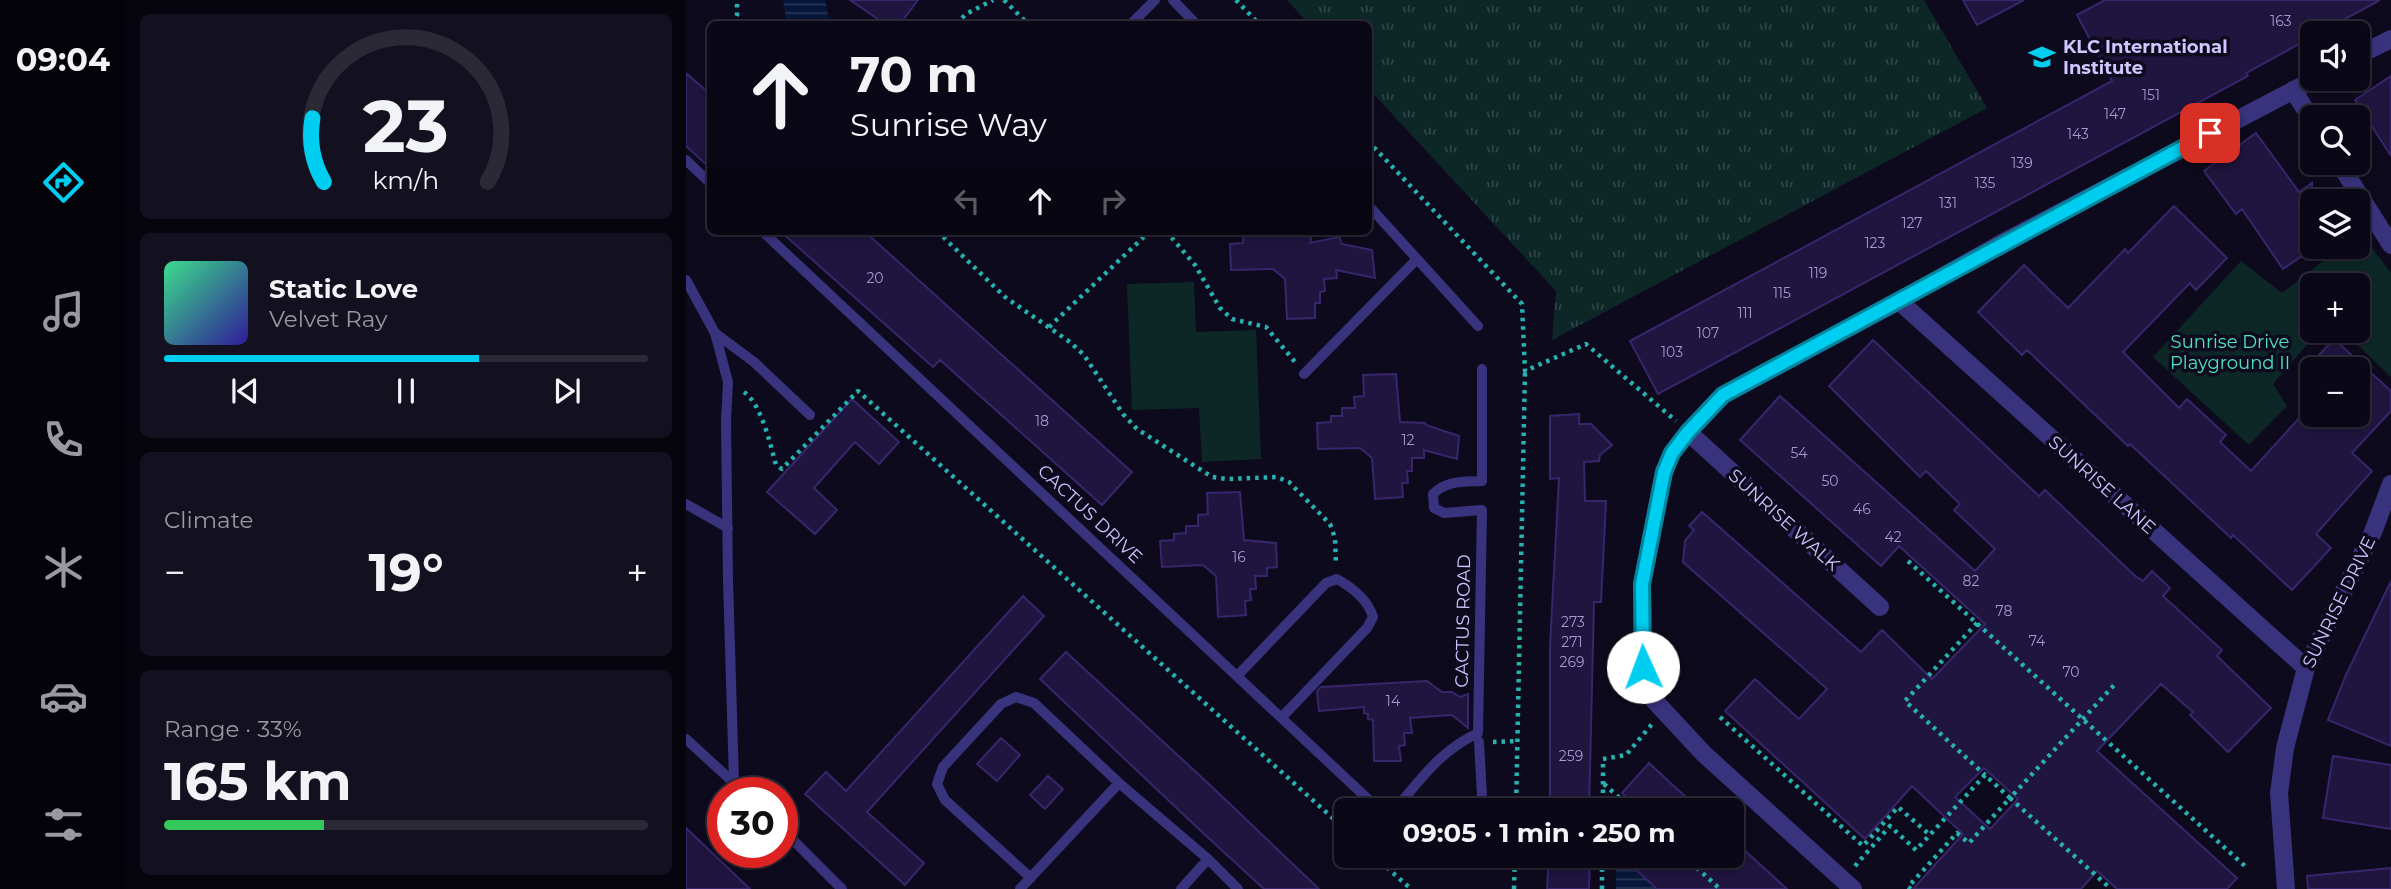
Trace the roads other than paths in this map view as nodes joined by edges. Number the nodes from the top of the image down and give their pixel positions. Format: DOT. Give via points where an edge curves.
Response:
graph roads {
  1 [pos="1155,0"];
  2 [pos="1173,0"];
  3 [pos="1134,21"];
  4 [pos="1193,21"];
  5 [pos="2391,39"];
  6 [pos="2370,50"];
  7 [pos="2300,86"];
  8 [pos="2293,90"];
  9 [pos="2302,105"];
  10 [pos="686,160"];
  11 [pos="2347,175"];
  12 [pos="707,180"];
  13 [pos="1372,209"];
  14 [pos="766,235"];
  15 [pos="2391,245"];
  16 [pos="1417,259"];
  17 [pos="686,280"];
  18 [pos="1899,301"];
  19 [pos="1478,326"];
  20 [pos="715,333"];
  21 [pos="1482,369"];
  22 [pos="1304,374"];
  23 [pos="810,415"];
  24 [pos="1688,432"];
  25 [pos="2391,484"];
  26 [pos="686,504"];
  27 [pos="728,528"];
  28 [pos="1880,607"];
  29 [pos="2306,668"];
  30 [pos="1238,675"];
  31 [pos="1282,717"];
  32 [pos="1478,738"];
  33 [pos="686,739"];
  34 [pos="729,777"];
  35 [pos="734,777"];
  36 [pos="1119,783"];
  37 [pos="1367,798"];
  38 [pos="1407,798"];
  39 [pos="1481,798"];
  40 [pos="798,845"];
  41 [pos="1208,859"];
  42 [pos="1031,878"];
  43 [pos="1850,881"];
  44 [pos="842,889"];
  45 [pos="1020,889"];
  46 [pos="1181,889"];
  47 [pos="1238,889"];
  48 [pos="2286,889"];
  1 -- 3 [label="lane"];
  2 -- 4 [label="lane"];
  5 -- 6 [label="street"];
  7 -- 8 [label="street"];
  8 -- 9 [label="street"];
  8 -- 18 [label="street"];
  10 -- 12 [label="lane"];
  11 -- 15 [label="street"];
  13 -- 16 [label="lane"];
  14 -- 30 [label="lane, CACTUS DRIVE"];
  16 -- 19 [label="lane"];
  16 -- 22 [label="lane"];
  17 -- 20 [label="lane"];
  18 -- 24 [label="street" via="1723,395"];
  18 -- 29 [label="street, SUNRISE LANE"];
  20 -- 23 [label="lane" via="754,362"];
  20 -- 27 [label="lane" via="728,382"];
  21 -- 32 [label="lane, CACTUS ROAD" via="1482,481 1449,483 1433,494 1434,508 1444,513 1482,510"];
  24 -- 28 [label="street, SUNRISE WALK"];
  24 -- 43 [label="street" via="1664,472 1642,584 1643,667 1650,696 1704,754"];
  25 -- 29 [label="street, SUNRISE DRIVE" via="2373,532"];
  26 -- 27 [label="lane"];
  27 -- 35 [label="lane"];
  29 -- 48 [label="street, SUNRISE DRIVE" via="2285,748 2279,793"];
  30 -- 31 [label="lane, CACTUS DRIVE"];
  30 -- 31 [label="lane" via="1326,583 1337,579 1347,584 1370,606 1373,617"];
  31 -- 37 [label="lane, CACTUS DRIVE"];
  32 -- 38 [label="lane" via="1457,743 1440,757"];
  32 -- 39 [label="lane"];
  33 -- 34 [label="lane"];
  36 -- 41 [label="lane"];
  36 -- 42 [label="lane"];
  36 -- 42 [label="lane" via="1034,703 1016,697 1001,704 943,767 937,784 945,800"];
  40 -- 44 [label="lane"];
  41 -- 46 [label="lane"];
  41 -- 47 [label="lane"];
  42 -- 45 [label="lane"];
}
